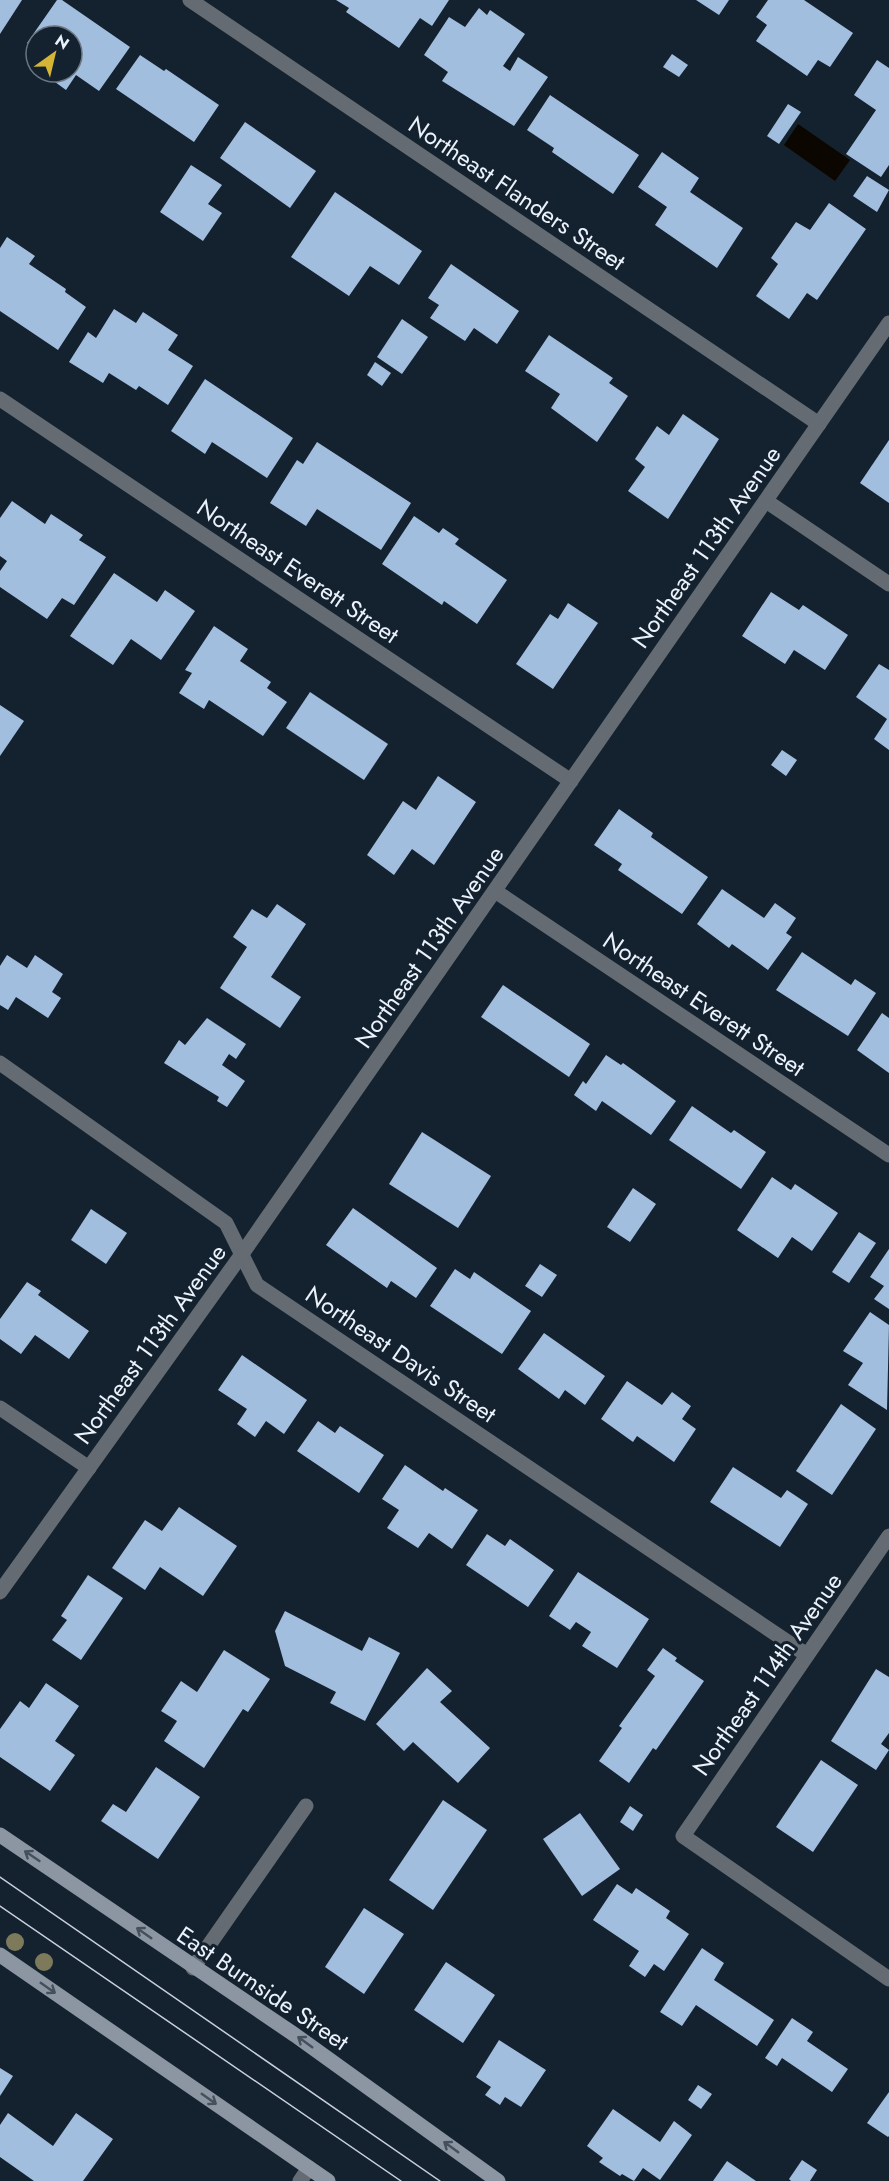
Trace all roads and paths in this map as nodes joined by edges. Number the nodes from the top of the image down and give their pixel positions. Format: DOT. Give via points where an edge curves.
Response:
graph roads {
  1 [pos="190,0"];
  2 [pos="889,323"];
  3 [pos="0,399"];
  4 [pos="819,424"];
  5 [pos="765,501"];
  6 [pos="889,584"];
  7 [pos="571,781"];
  8 [pos="495,891"];
  9 [pos="0,1064"];
  10 [pos="889,1155"];
  11 [pos="242,1254"];
  12 [pos="0,1408"];
  13 [pos="89,1468"];
  14 [pos="889,1536"];
  15 [pos="0,1592"];
  16 [pos="807,1655"];
  17 [pos="306,1806"];
  18 [pos="0,1835"];
  19 [pos="0,1955"];
  20 [pos="193,1968"];
  21 [pos="889,1979"];
  22 [pos="304,2175"];
  23 [pos="328,2181"];
  24 [pos="498,2181"];
  1 -- 4 [label="street, Northeast Flanders Street"];
  2 -- 4 [label="street, Northeast 113th Avenue"];
  3 -- 7 [label="street, Northeast Everett Street"];
  4 -- 5 [label="street, Northeast 113th Avenue"];
  5 -- 6 [label="street"];
  5 -- 7 [label="street, Northeast 113th Avenue"];
  7 -- 8 [label="street, Northeast 113th Avenue"];
  8 -- 10 [label="street, Northeast Everett Street"];
  8 -- 11 [label="street, Northeast 113th Avenue"];
  9 -- 11 [label="street, Northeast Davis Street" via="226,1223"];
  11 -- 13 [label="street, Northeast 113th Avenue"];
  11 -- 16 [label="street, Northeast Davis Street" via="257,1285"];
  12 -- 13 [label="street"];
  13 -- 15 [label="street, Northeast 113th Avenue"];
  14 -- 16 [label="street, Northeast 114th Avenue"];
  16 -- 21 [label="street, Northeast 114th Avenue" via="682,1836"];
  17 -- 20 [label="street"];
  20 -- 18 [label="street, East Burnside Street, one-way"];
  19 -- 22 [label="street, one-way"];
  24 -- 20 [label="street, East Burnside Street, one-way" via="295,2035"];
  22 -- 23 [label="street"];
}
